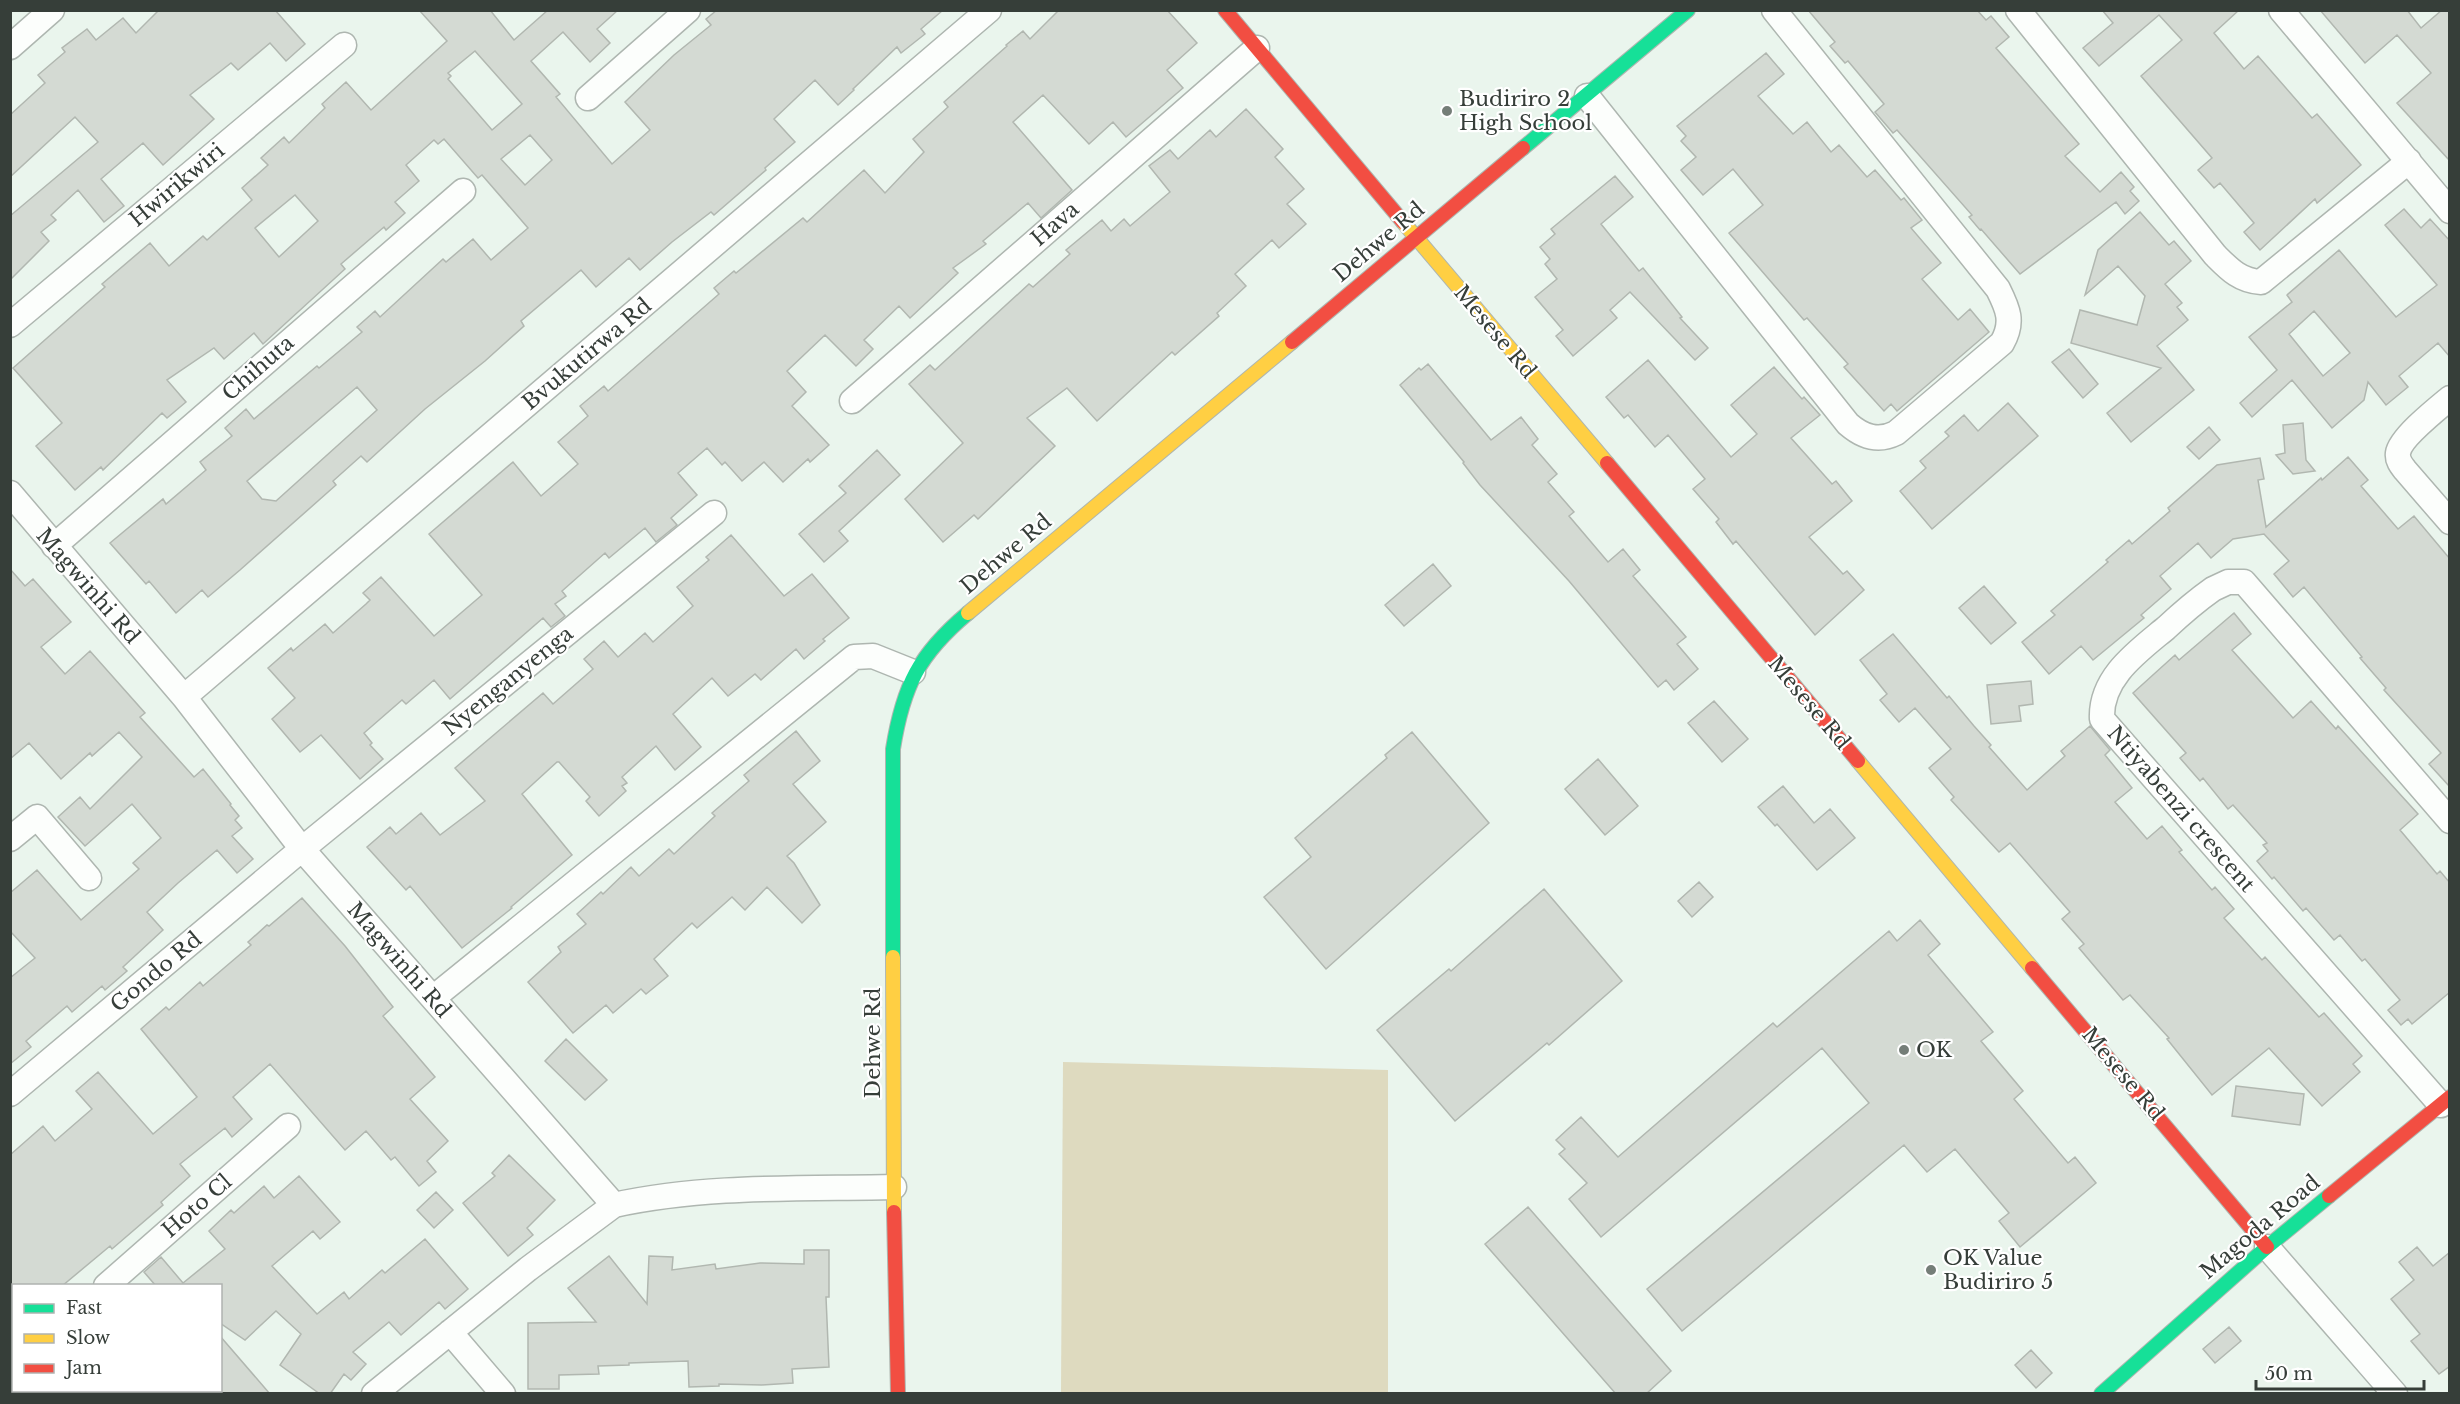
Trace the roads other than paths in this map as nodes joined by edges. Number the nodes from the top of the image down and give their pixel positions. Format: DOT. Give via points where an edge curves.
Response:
graph roads {
  1 [pos="52,10"];
  2 [pos="688,10"];
  3 [pos="989,10"];
  4 [pos="1225,10"];
  5 [pos="1688,10"];
  6 [pos="1774,10"];
  7 [pos="2018,10"];
  8 [pos="2281,10"];
  9 [pos="344,45"];
  10 [pos="10,46"];
  11 [pos="1257,48"];
  12 [pos="1587,96"];
  13 [pos="588,98"];
  14 [pos="2409,161"];
  15 [pos="463,191"];
  16 [pos="2450,211"];
  17 [pos="1416,238"];
  18 [pos="10,325"];
  19 [pos="2450,398"];
  20 [pos="852,401"];
  21 [pos="10,494"];
  22 [pos="714,513"];
  23 [pos="2450,522"];
  24 [pos="54,546"];
  25 [pos="913,672"];
  26 [pos="184,697"];
  27 [pos="2450,821"];
  28 [pos="10,839"];
  29 [pos="302,849"];
  30 [pos="89,878"];
  31 [pos="433,998"];
  32 [pos="10,1094"];
  33 [pos="2445,1101"];
  34 [pos="288,1126"];
  35 [pos="894,1187"];
  36 [pos="614,1205"];
  37 [pos="2267,1247"];
  38 [pos="108,1284"];
  39 [pos="450,1332"];
  40 [pos="374,1394"];
  41 [pos="503,1394"];
  42 [pos="898,1394"];
  43 [pos="2101,1394"];
  44 [pos="2395,1394"];
  1 -- 10 [label="street"];
  2 -- 13 [label="street"];
  3 -- 26 [label="street, Bvukutirwa Rd"];
  4 -- 11 [label="street, Mesese Rd"];
  5 -- 12 [label="street, Dehwe Rd"];
  6 -- 12 [label="street" via="1998,289 2010,317 2002,343 1888,437 1865,436 1848,424"];
  7 -- 14 [label="street" via="2215,255 2242,278 2261,282"];
  8 -- 14 [label="street"];
  9 -- 18 [label="street, Hwirikwiri"];
  11 -- 17 [label="street, Mesese Rd"];
  11 -- 20 [label="street, Hava"];
  12 -- 17 [label="street, Dehwe Rd"];
  14 -- 16 [label="street"];
  15 -- 24 [label="street, Chihuta"];
  17 -- 25 [label="street, Dehwe Rd" via="944,633"];
  17 -- 37 [label="street, Mesese Rd"];
  19 -- 23 [label="street" via="2408,437 2398,455 2405,470"];
  21 -- 24 [label="street, Magwinhi Rd"];
  22 -- 29 [label="street, Nyenganyenga"];
  24 -- 26 [label="street, Magwinhi Rd"];
  25 -- 31 [label="street" via="873,656 854,657"];
  25 -- 35 [label="street, Dehwe Rd" via="899,711 893,749"];
  26 -- 29 [label="street, Magwinhi Rd"];
  27 -- 33 [label="street, Ntiyabenzi crescent" via="2244,582 2228,582 2213,589 2130,658 2115,676 2101,705 2102,719"];
  28 -- 30 [label="street" via="37,817"];
  29 -- 31 [label="street, Magwinhi Rd"];
  29 -- 32 [label="street, Gondo Rd"];
  31 -- 36 [label="street, Magwinhi Rd"];
  33 -- 37 [label="street, Magoda Road"];
  34 -- 38 [label="street, Hoto Cl"];
  35 -- 36 [label="street" via="721,1190 654,1196"];
  35 -- 42 [label="street, Dehwe Rd"];
  36 -- 39 [label="street"];
  37 -- 43 [label="street, Magoda Road"];
  37 -- 44 [label="street, Mesese Rd"];
  39 -- 40 [label="street"];
  39 -- 41 [label="street"];
}
